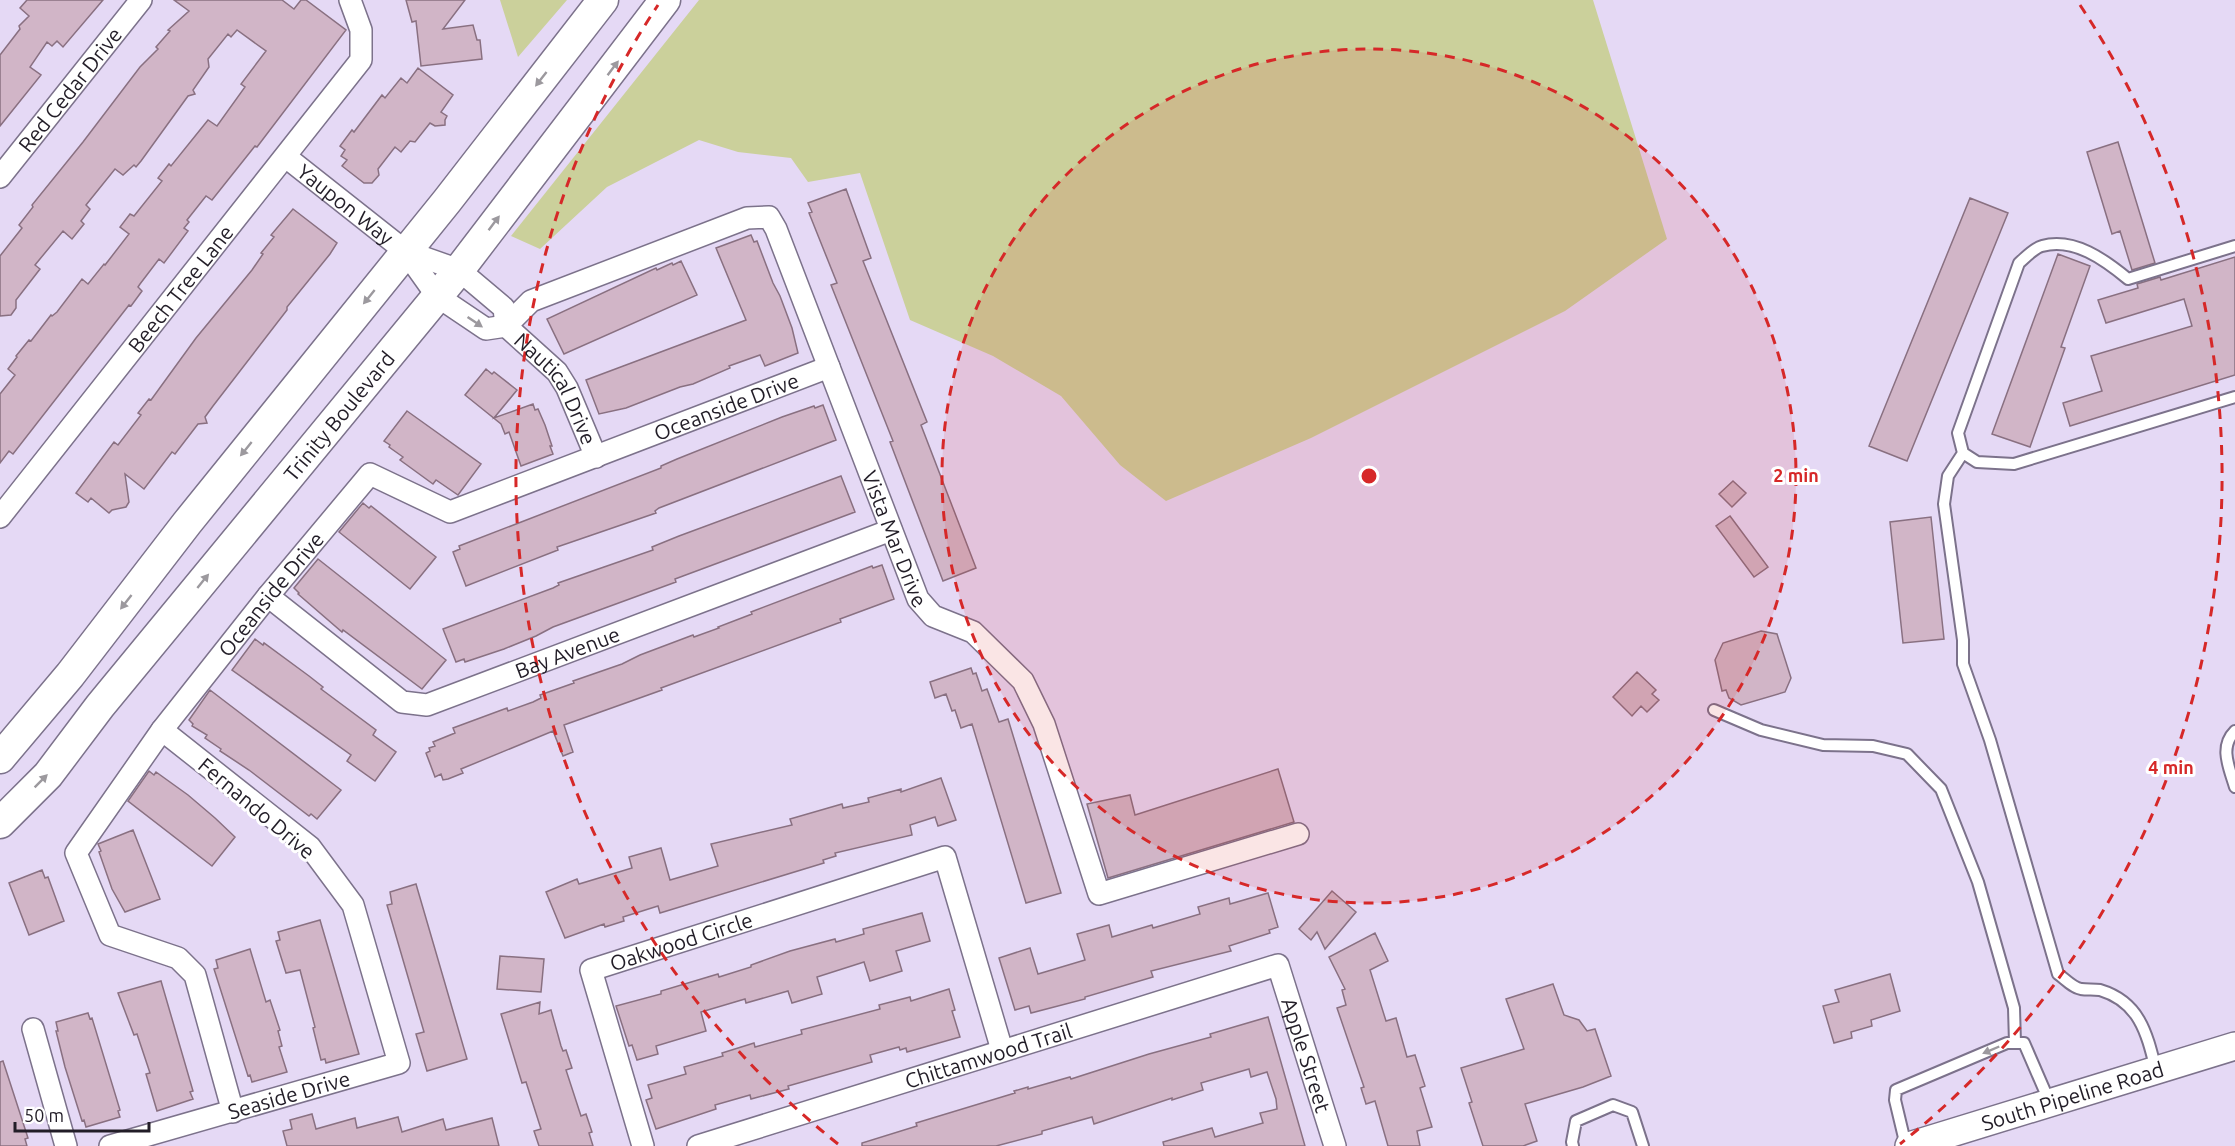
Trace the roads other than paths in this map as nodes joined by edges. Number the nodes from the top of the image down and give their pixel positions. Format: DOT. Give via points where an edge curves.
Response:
graph roads {
  1 [pos="141,0"];
  2 [pos="350,0"];
  3 [pos="603,0"];
  4 [pos="665,0"];
  5 [pos="286,157"];
  6 [pos="0,177"];
  7 [pos="2235,246"];
  8 [pos="405,251"];
  9 [pos="459,270"];
  10 [pos="437,296"];
  11 [pos="506,326"];
  12 [pos="829,367"];
  13 [pos="2235,397"];
  14 [pos="1963,453"];
  15 [pos="596,457"];
  16 [pos="0,517"];
  17 [pos="891,530"];
  18 [pos="268,596"];
  19 [pos="1714,710"];
  20 [pos="162,730"];
  21 [pos="2235,731"];
  22 [pos="0,758"];
  23 [pos="2235,787"];
  24 [pos="0,823"];
  25 [pos="1298,834"];
  26 [pos="1278,965"];
  27 [pos="33,1029"];
  28 [pos="2015,1043"];
  29 [pos="2235,1046"];
  30 [pos="1002,1050"];
  31 [pos="399,1064"];
  32 [pos="2156,1070"];
  33 [pos="2050,1103"];
  34 [pos="233,1112"];
  35 [pos="66,1146"];
  36 [pos="110,1146"];
  37 [pos="643,1146"];
  38 [pos="698,1146"];
  39 [pos="1335,1146"];
  40 [pos="1573,1146"];
  41 [pos="1643,1146"];
  42 [pos="1908,1146"];
  1 -- 6 [label="street, Red Cedar Drive"];
  2 -- 5 [label="street, Beech Tree Lane" via="361,30 361,60"];
  3 -- 8 [label="main road, one-way"];
  9 -- 4 [label="main road, Trinity Boulevard, one-way"];
  5 -- 8 [label="street, Yaupon Way"];
  5 -- 16 [label="street, Beech Tree Lane"];
  7 -- 14 [label="lane" via="2128,279 2105,260 2064,243 2040,246 2019,263 1958,433"];
  8 -- 9 [label="street, Nautical Drive"];
  8 -- 10 [label="street, Nautical Drive"];
  8 -- 22 [label="main road, one-way"];
  9 -- 10 [label="main road, Trinity Boulevard"];
  9 -- 11 [label="street, Nautical Drive" via="504,308"];
  10 -- 11 [label="street, Nautical Drive, one-way" via="486,329"];
  24 -- 10 [label="main road, Trinity Boulevard, one-way" via="48,775"];
  11 -- 12 [label="street, Vista Mar Drive" via="531,301 747,218 769,217"];
  11 -- 15 [label="street, Nautical Drive" via="557,372"];
  12 -- 15 [label="street, Oceanside Drive"];
  12 -- 17 [label="street, Vista Mar Drive"];
  13 -- 14 [label="lane" via="2014,464 1977,462"];
  14 -- 32 [label="lane" via="1948,476 1944,504 1963,664 1990,740 2058,974 2078,989 2100,990 2130,1006 2139,1017"];
  15 -- 18 [label="street, Oceanside Drive" via="450,512 370,474"];
  17 -- 18 [label="street, Bay Avenue" via="427,705 402,702"];
  17 -- 25 [label="street, Vista Mar Drive" via="918,599 933,616 973,632 1023,681 1044,724 1100,894"];
  18 -- 20 [label="street, Oceanside Drive"];
  19 -- 28 [label="lane" via="1761,730 1822,745 1873,746 1906,754 1941,789 1978,882 2014,1008"];
  20 -- 31 [label="street, Fernando Drive" via="310,847 352,905"];
  20 -- 34 [label="street, Oceanside Drive" via="76,853 110,935 178,958 195,975"];
  21 -- 23 [label="lane" via="2228,738 2225,753"];
  26 -- 30 [label="street, Chittamwood Trail"];
  26 -- 39 [label="street, Apple Street"];
  27 -- 35 [label="street"];
  28 -- 33 [label="lane" via="2024,1043"];
  28 -- 42 [label="lane, one-way" via="1896,1090 1895,1100"];
  29 -- 32 [label="street, South Pipeline Road"];
  30 -- 37 [label="street, Oakwood Circle" via="945,858 591,970"];
  30 -- 38 [label="street, Chittamwood Trail"];
  31 -- 34 [label="street, Seaside Drive"];
  32 -- 33 [label="street, South Pipeline Road"];
  33 -- 42 [label="street, South Pipeline Road"];
  34 -- 36 [label="street, Seaside Drive"];
  40 -- 41 [label="lane" via="1576,1121 1613,1105 1632,1112"];
}
